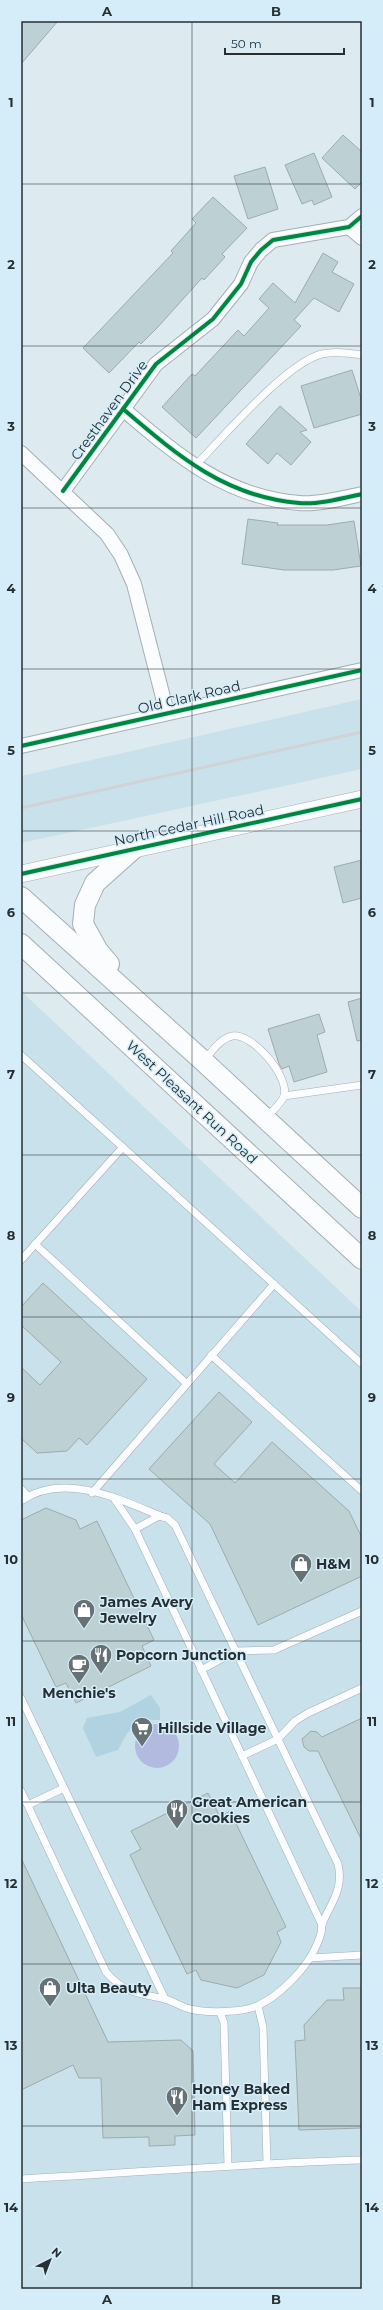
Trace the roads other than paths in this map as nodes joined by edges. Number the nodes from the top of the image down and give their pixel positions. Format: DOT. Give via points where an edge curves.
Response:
graph roads {
  1 [pos="362,216"];
  2 [pos="348,227"];
  3 [pos="362,238"];
  4 [pos="362,355"];
  5 [pos="123,409"];
  6 [pos="21,453"];
  7 [pos="194,466"];
  8 [pos="63,491"];
  9 [pos="362,494"];
  10 [pos="362,670"];
  11 [pos="167,713"];
  12 [pos="21,746"];
  13 [pos="362,799"];
  14 [pos="133,849"];
  15 [pos="21,874"];
  16 [pos="21,897"];
  17 [pos="21,944"];
  18 [pos="21,1055"];
  19 [pos="202,1060"];
  20 [pos="362,1085"];
  21 [pos="284,1096"];
  22 [pos="266,1118"];
  23 [pos="123,1147"];
  24 [pos="362,1208"];
  25 [pos="35,1244"];
  26 [pos="362,1259"];
  27 [pos="21,1260"];
  28 [pos="274,1284"];
  29 [pos="211,1355"];
  30 [pos="362,1364"];
  31 [pos="186,1383"];
  32 [pos="21,1489"];
  33 [pos="362,1491"];
  34 [pos="92,1493"];
  35 [pos="28,1496"];
  36 [pos="113,1497"];
  37 [pos="21,1501"];
  38 [pos="168,1518"];
  39 [pos="135,1529"];
  40 [pos="362,1612"];
  41 [pos="236,1651"];
  42 [pos="201,1670"];
  43 [pos="362,1688"];
  44 [pos="21,1698"];
  45 [pos="278,1740"];
  46 [pos="242,1756"];
  47 [pos="64,1788"];
  48 [pos="21,1791"];
  49 [pos="28,1805"];
  50 [pos="322,1925"];
  51 [pos="362,1956"];
  52 [pos="310,1958"];
  53 [pos="165,1999"];
  54 [pos="258,2006"];
  55 [pos="220,2012"];
  56 [pos="362,2160"];
  57 [pos="267,2163"];
  58 [pos="228,2166"];
  59 [pos="21,2179"];
  1 -- 2 [label="street, Cresthaven Drive"];
  2 -- 3 [label="street"];
  2 -- 5 [label="street, Cresthaven Drive" via="273,240 251,262 241,284 214,319 156,364"];
  4 -- 7 [label="lane" via="323,354 306,360 286,375"];
  5 -- 7 [label="street" via="178,456"];
  5 -- 8 [label="street, Cresthaven Drive"];
  6 -- 8 [label="street"];
  7 -- 9 [label="street" via="220,482 260,497 300,504"];
  8 -- 11 [label="street" via="107,534 121,555 134,584"];
  10 -- 11 [label="street, Old Clark Road"];
  11 -- 12 [label="street, Old Clark Road"];
  13 -- 14 [label="street, North Cedar Hill Road"];
  14 -- 15 [label="street, North Cedar Hill Road"];
  14 -- 19 [label="main road" via="95,883 85,905 83,924 98,951"];
  16 -- 19 [label="main road"];
  17 -- 26 [label="main road, West Pleasant Run Road"];
  18 -- 23 [label="lane"];
  19 -- 21 [label="lane" via="215,1046 232,1036 243,1036 252,1041 277,1071 284,1084"];
  19 -- 22 [label="main road"];
  20 -- 21 [label="lane"];
  21 -- 22 [label="lane"];
  22 -- 24 [label="main road"];
  23 -- 25 [label="lane"];
  23 -- 28 [label="lane"];
  25 -- 27 [label="lane"];
  25 -- 31 [label="lane"];
  28 -- 29 [label="lane"];
  28 -- 30 [label="lane"];
  29 -- 31 [label="lane"];
  29 -- 33 [label="lane"];
  31 -- 34 [label="lane"];
  32 -- 35 [label="lane"];
  34 -- 35 [label="lane" via="70,1488 45,1490"];
  34 -- 36 [label="lane"];
  35 -- 37 [label="lane"];
  36 -- 38 [label="lane"];
  36 -- 39 [label="lane"];
  38 -- 39 [label="lane" via="159,1516"];
  38 -- 41 [label="lane" via="175,1525"];
  39 -- 42 [label="lane"];
  40 -- 41 [label="lane" via="274,1650"];
  41 -- 42 [label="lane"];
  41 -- 45 [label="lane"];
  42 -- 46 [label="lane"];
  43 -- 45 [label="lane" via="295,1721"];
  44 -- 47 [label="lane"];
  45 -- 46 [label="lane"];
  45 -- 50 [label="lane" via="338,1864 340,1875 332,1908"];
  46 -- 50 [label="lane"];
  47 -- 49 [label="lane"];
  47 -- 53 [label="lane"];
  48 -- 49 [label="lane"];
  49 -- 53 [label="lane" via="106,1972 126,1990"];
  50 -- 52 [label="lane" via="321,1934"];
  51 -- 52 [label="lane"];
  52 -- 54 [label="lane" via="283,1988"];
  53 -- 55 [label="lane" via="190,2009"];
  54 -- 55 [label="lane"];
  54 -- 57 [label="lane" via="263,2027"];
  55 -- 58 [label="lane" via="224,2023"];
  56 -- 57 [label="lane"];
  57 -- 58 [label="lane"];
  58 -- 59 [label="lane"];
}
